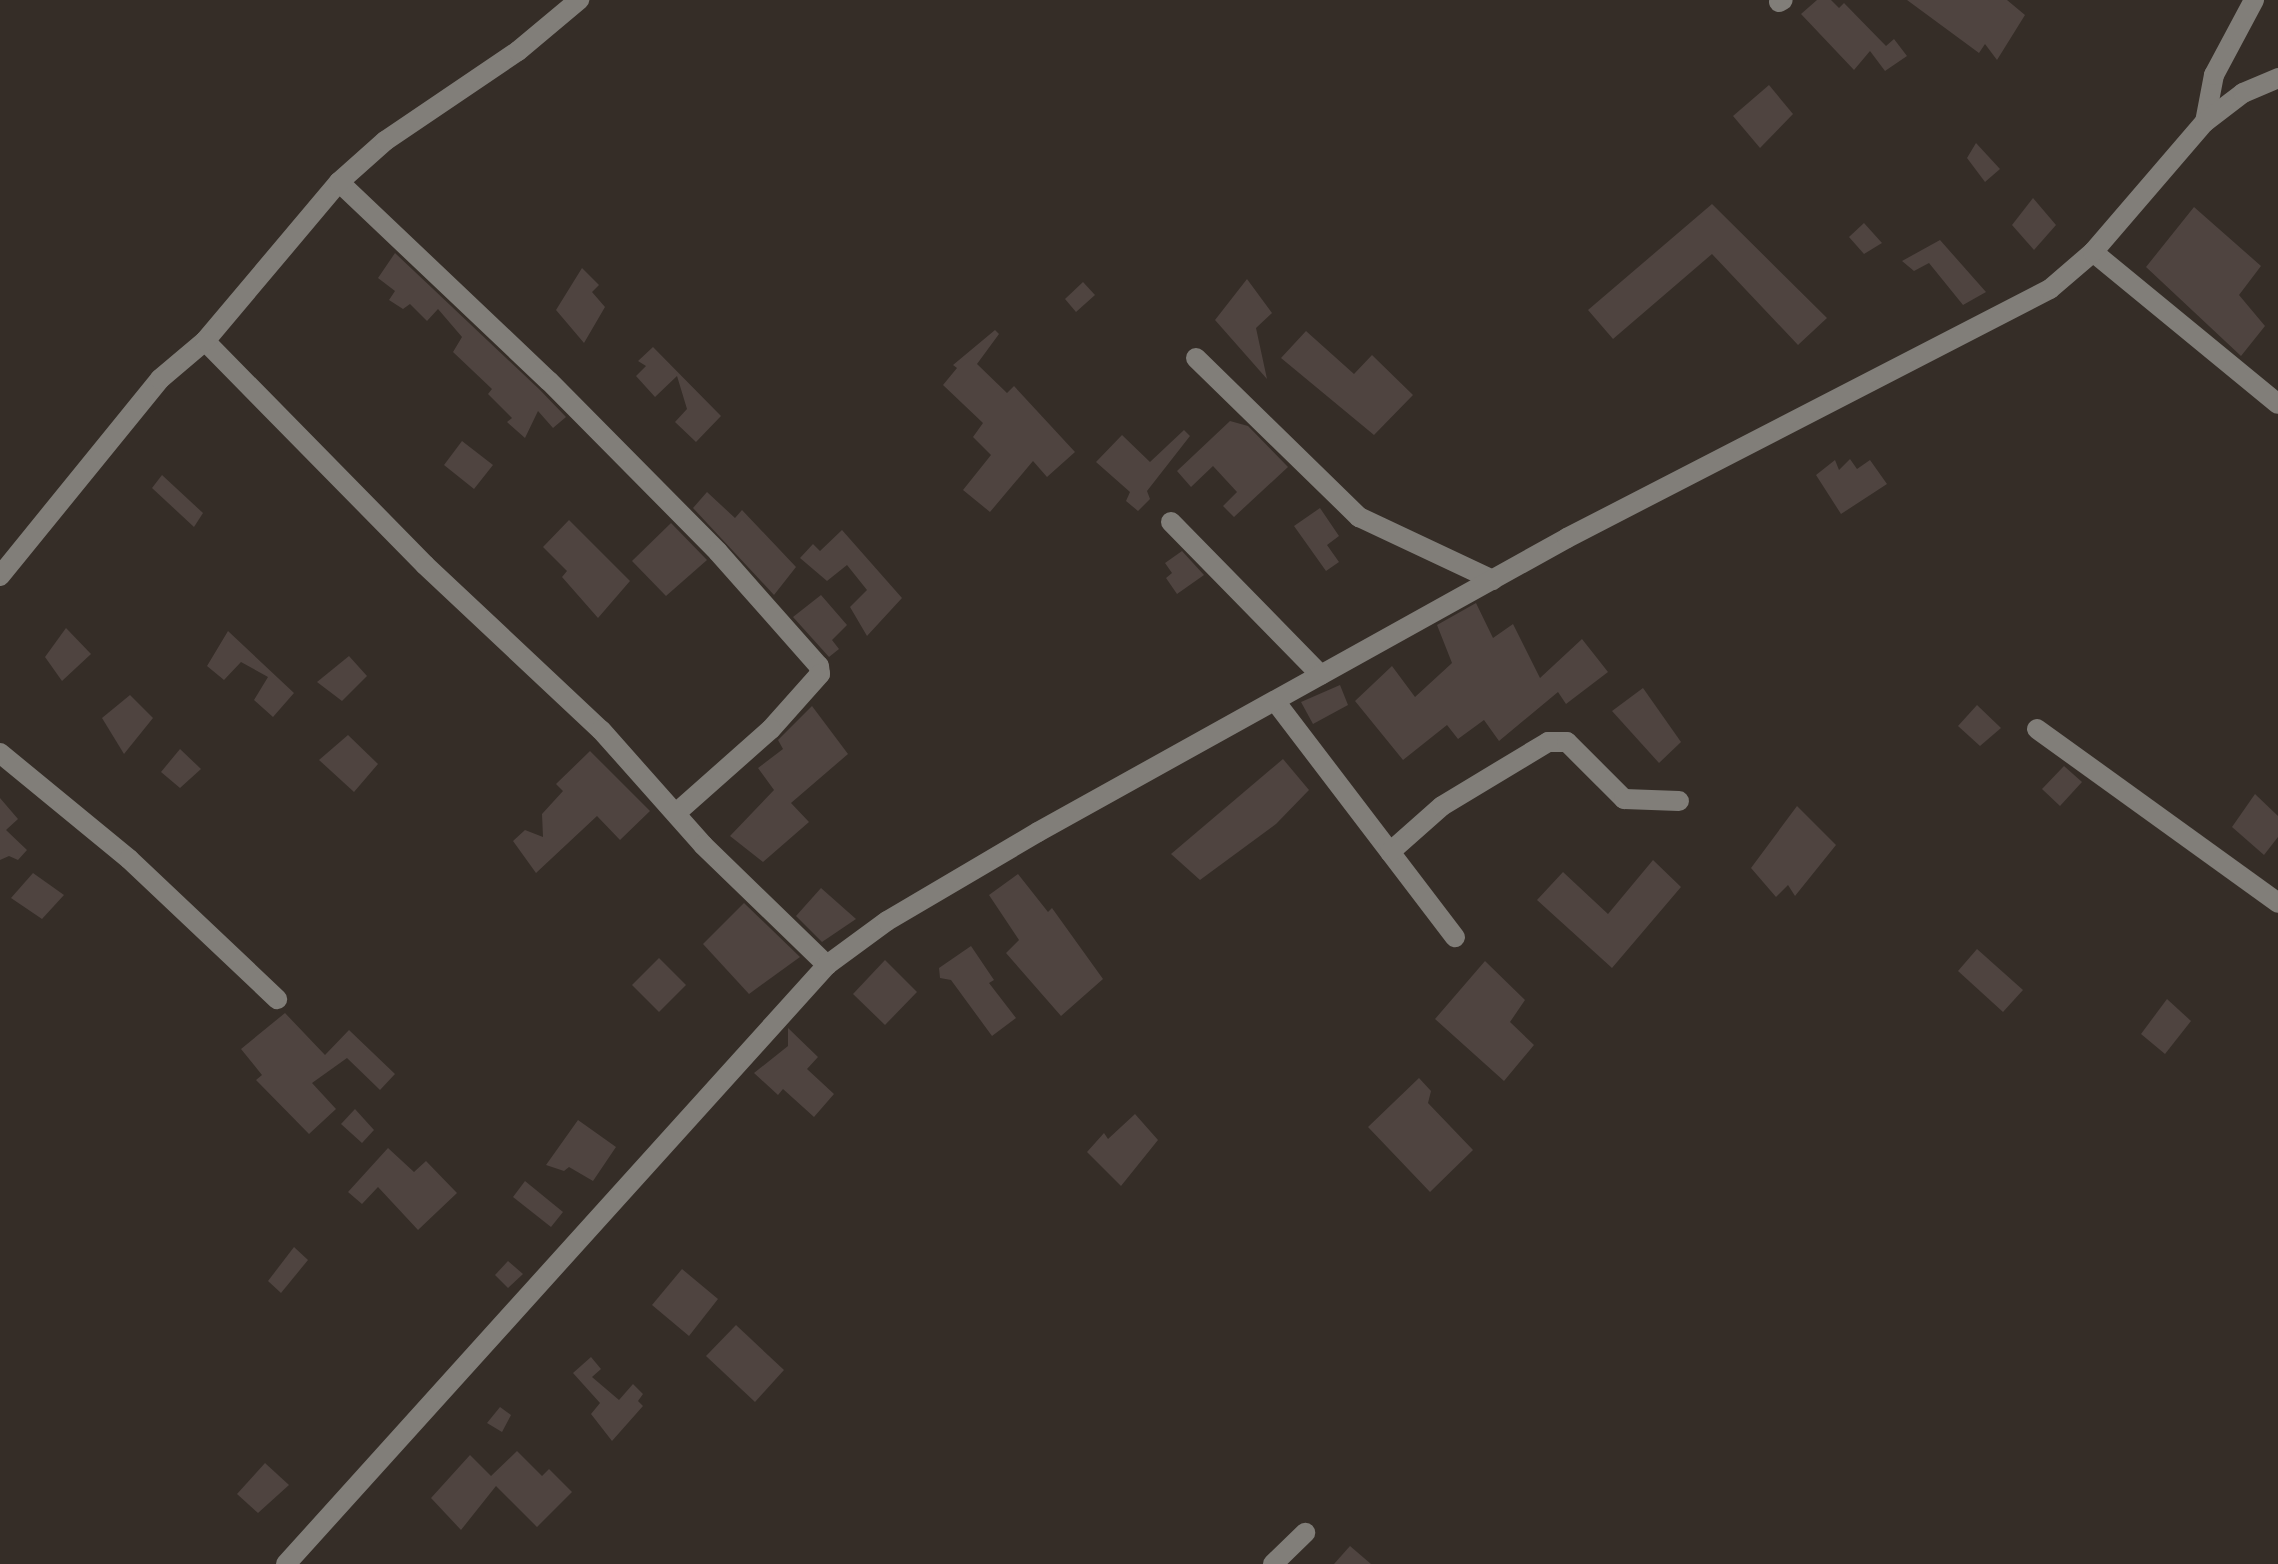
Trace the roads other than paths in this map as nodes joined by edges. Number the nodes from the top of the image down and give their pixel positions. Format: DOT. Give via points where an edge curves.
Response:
graph roads {
  1 [pos="579,0"];
  2 [pos="2254,0"];
  3 [pos="2278,78"];
  4 [pos="2205,122"];
  5 [pos="339,182"];
  6 [pos="2093,252"];
  7 [pos="205,341"];
  8 [pos="1196,358"];
  9 [pos="2278,404"];
  10 [pos="1171,522"];
  11 [pos="0,576"];
  12 [pos="1493,580"];
  13 [pos="1321,675"];
  14 [pos="1275,701"];
  15 [pos="2037,729"];
  16 [pos="0,753"];
  17 [pos="1679,801"];
  18 [pos="676,813"];
  19 [pos="1390,852"];
  20 [pos="2278,903"];
  21 [pos="1455,937"];
  22 [pos="827,965"];
  23 [pos="277,999"];
  24 [pos="1305,1533"];
  25 [pos="286,1564"];
  26 [pos="1273,1564"];
  1 -- 5 [label="street" via="518,51 385,141"];
  2 -- 4 [label="street" via="2214,75"];
  3 -- 4 [label="street" via="2243,93"];
  4 -- 6 [label="street"];
  5 -- 7 [label="street"];
  5 -- 18 [label="street" via="571,404 786,624 819,666 820,674 771,729"];
  6 -- 9 [label="street"];
  6 -- 12 [label="street" via="2050,289 1986,326"];
  7 -- 11 [label="street" via="160,379"];
  7 -- 18 [label="street" via="425,565 601,730"];
  8 -- 12 [label="street" via="1359,517"];
  10 -- 13 [label="street"];
  12 -- 13 [label="street"];
  13 -- 14 [label="street"];
  14 -- 19 [label="street"];
  14 -- 22 [label="street" via="901,912"];
  15 -- 20 [label="street"];
  16 -- 23 [label="street" via="129,859"];
  17 -- 19 [label="street" via="1624,799 1609,790 1576,748 1548,742 1442,806"];
  18 -- 22 [label="street"];
  19 -- 21 [label="street"];
  22 -- 25 [label="street"];
  24 -- 26 [label="street"];
}
